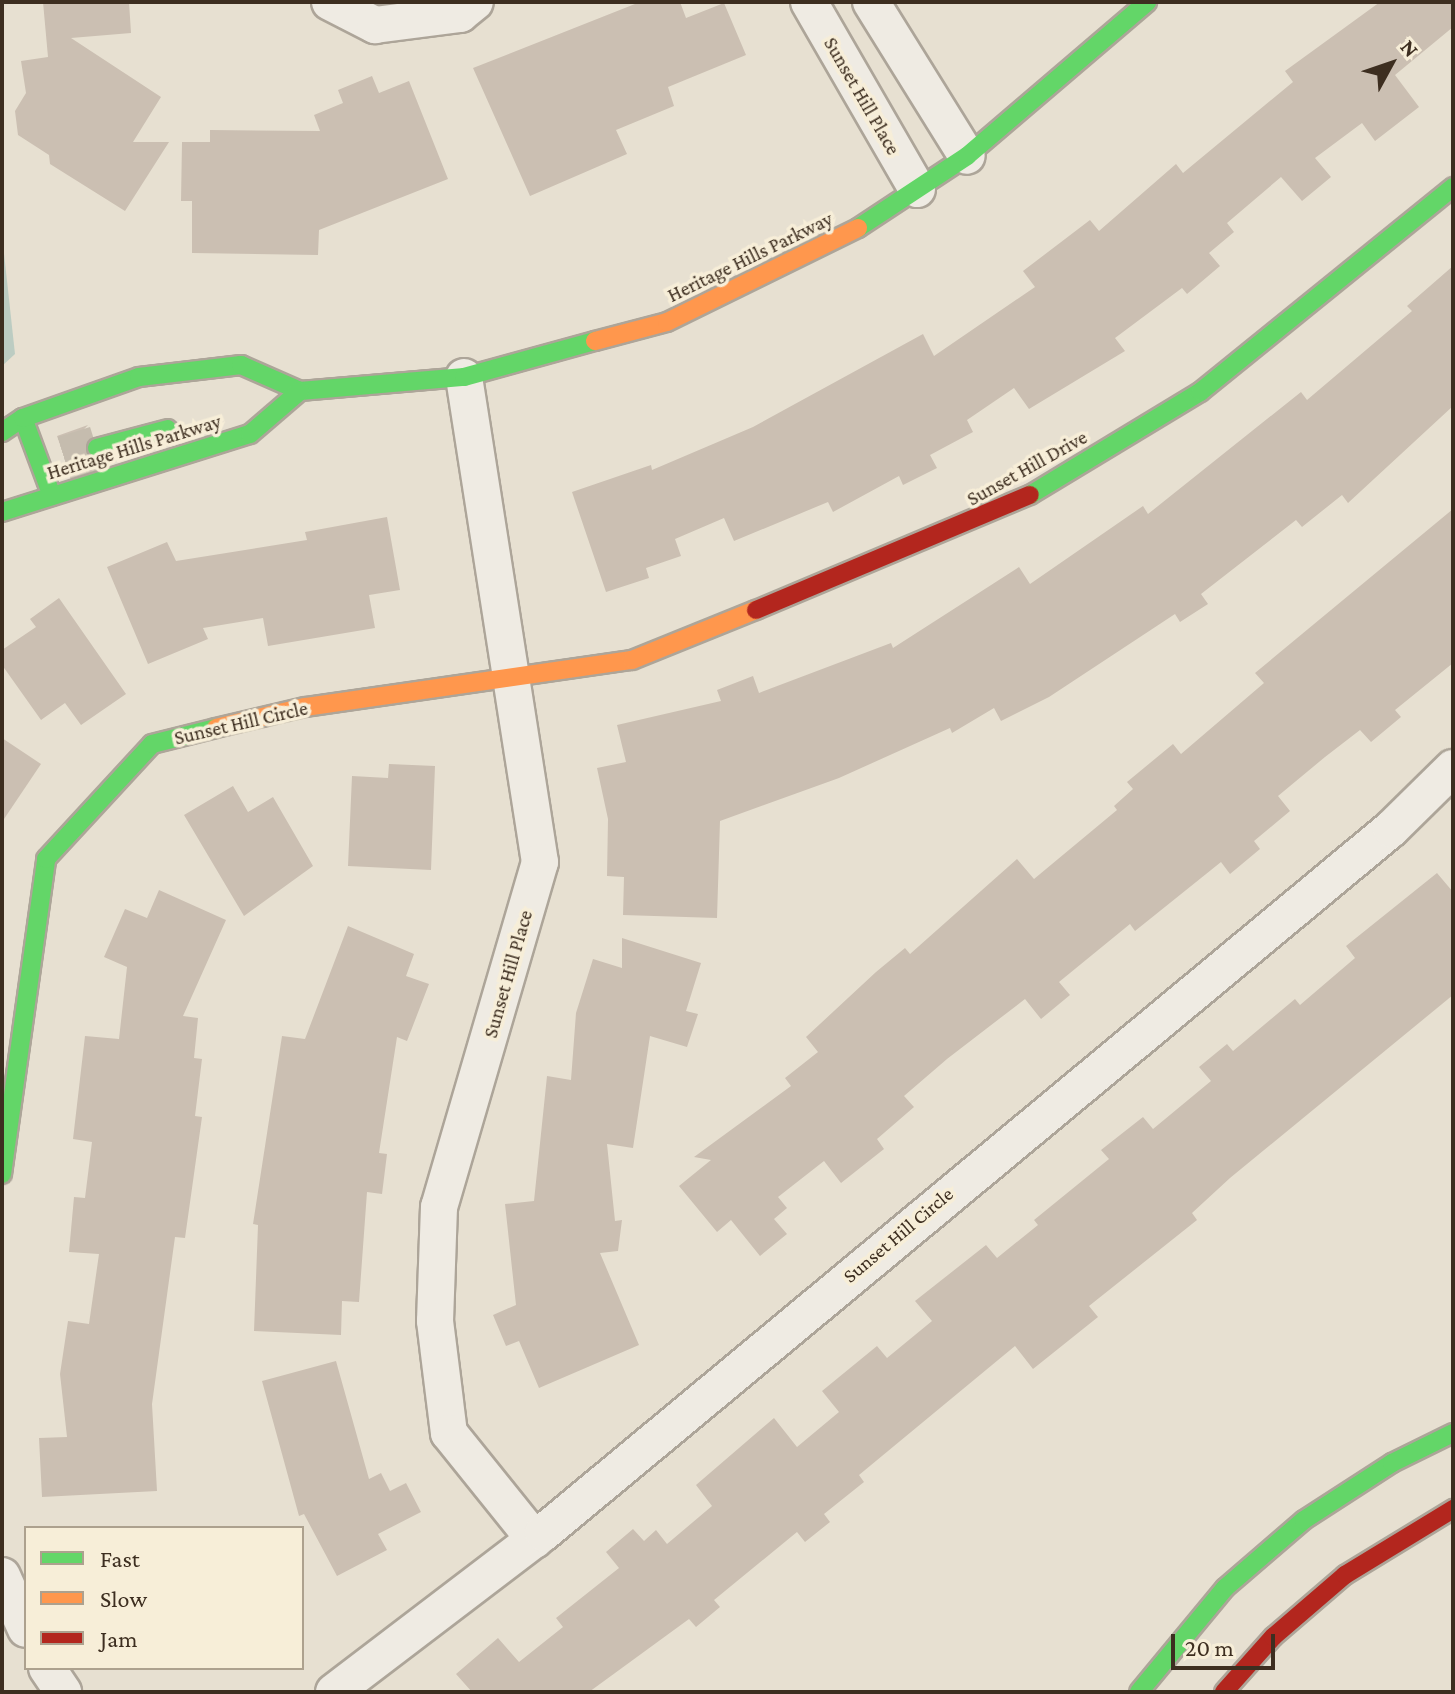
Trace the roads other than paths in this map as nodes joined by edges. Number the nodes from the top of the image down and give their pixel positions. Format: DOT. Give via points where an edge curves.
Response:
graph roads {
  1 [pos="330,2"];
  2 [pos="475,2"];
  3 [pos="809,2"];
  4 [pos="871,2"];
  5 [pos="1147,2"];
  6 [pos="967,156"];
  7 [pos="1453,187"];
  8 [pos="917,189"];
  9 [pos="464,377"];
  10 [pos="105,389"];
  11 [pos="300,391"];
  12 [pos="274,413"];
  13 [pos="23,418"];
  14 [pos="215,422"];
  15 [pos="185,426"];
  16 [pos="2,432"];
  17 [pos="126,440"];
  18 [pos="97,448"];
  19 [pos="64,458"];
  20 [pos="41,466"];
  21 [pos="52,496"];
  22 [pos="2,512"];
  23 [pos="514,677"];
  24 [pos="1453,768"];
  25 [pos="2,1174"];
  26 [pos="1453,1433"];
  27 [pos="1453,1509"];
  28 [pos="535,1540"];
  29 [pos="2,1576"];
  30 [pos="24,1625"];
  31 [pos="48,1670"];
  32 [pos="63,1692"];
  33 [pos="334,1692"];
  34 [pos="1139,1692"];
  35 [pos="1224,1692"];
  1 -- 2 [label="street" via="375,25 460,14"];
  3 -- 8 [label="street, Sunset Hill Place"];
  4 -- 6 [label="street"];
  5 -- 6 [label="street, Heritage Hills Parkway"];
  6 -- 8 [label="street, Heritage Hills Parkway"];
  7 -- 23 [label="street, Sunset Hill Drive" via="1200,392 1001,512 632,660"];
  8 -- 9 [label="street, Heritage Hills Parkway" via="841,239 667,322"];
  9 -- 11 [label="street, Heritage Hills Parkway"];
  9 -- 23 [label="street, Sunset Hill Place"];
  10 -- 11 [label="street, Heritage Hills Parkway" via="139,377 241,365"];
  10 -- 13 [label="street, Heritage Hills Parkway"];
  10 -- 17 [label="street"];
  11 -- 12 [label="street, Heritage Hills Parkway"];
  12 -- 14 [label="street, Heritage Hills Parkway"];
  12 -- 21 [label="street, Heritage Hills Parkway" via="250,434"];
  13 -- 16 [label="street, Heritage Hills Parkway"];
  13 -- 20 [label="street"];
  15 -- 17 [label="street, Heritage Hills Parkway"];
  17 -- 18 [label="street, Heritage Hills Parkway"];
  19 -- 20 [label="street, Heritage Hills Parkway"];
  20 -- 21 [label="street"];
  21 -- 22 [label="street, Heritage Hills Parkway"];
  23 -- 25 [label="street, Sunset Hill Circle" via="305,707 152,744 101,793 46,859 30,939"];
  23 -- 28 [label="street, Sunset Hill Place" via="540,862 439,1207 435,1321 449,1433"];
  24 -- 28 [label="street, Sunset Hill Circle" via="1391,829"];
  26 -- 34 [label="street" via="1392,1463 1304,1520 1225,1588"];
  27 -- 35 [label="street" via="1345,1575 1273,1637"];
  28 -- 33 [label="street, Sunset Hill Circle"];
  29 -- 30 [label="street"];
  31 -- 32 [label="street"];
}
